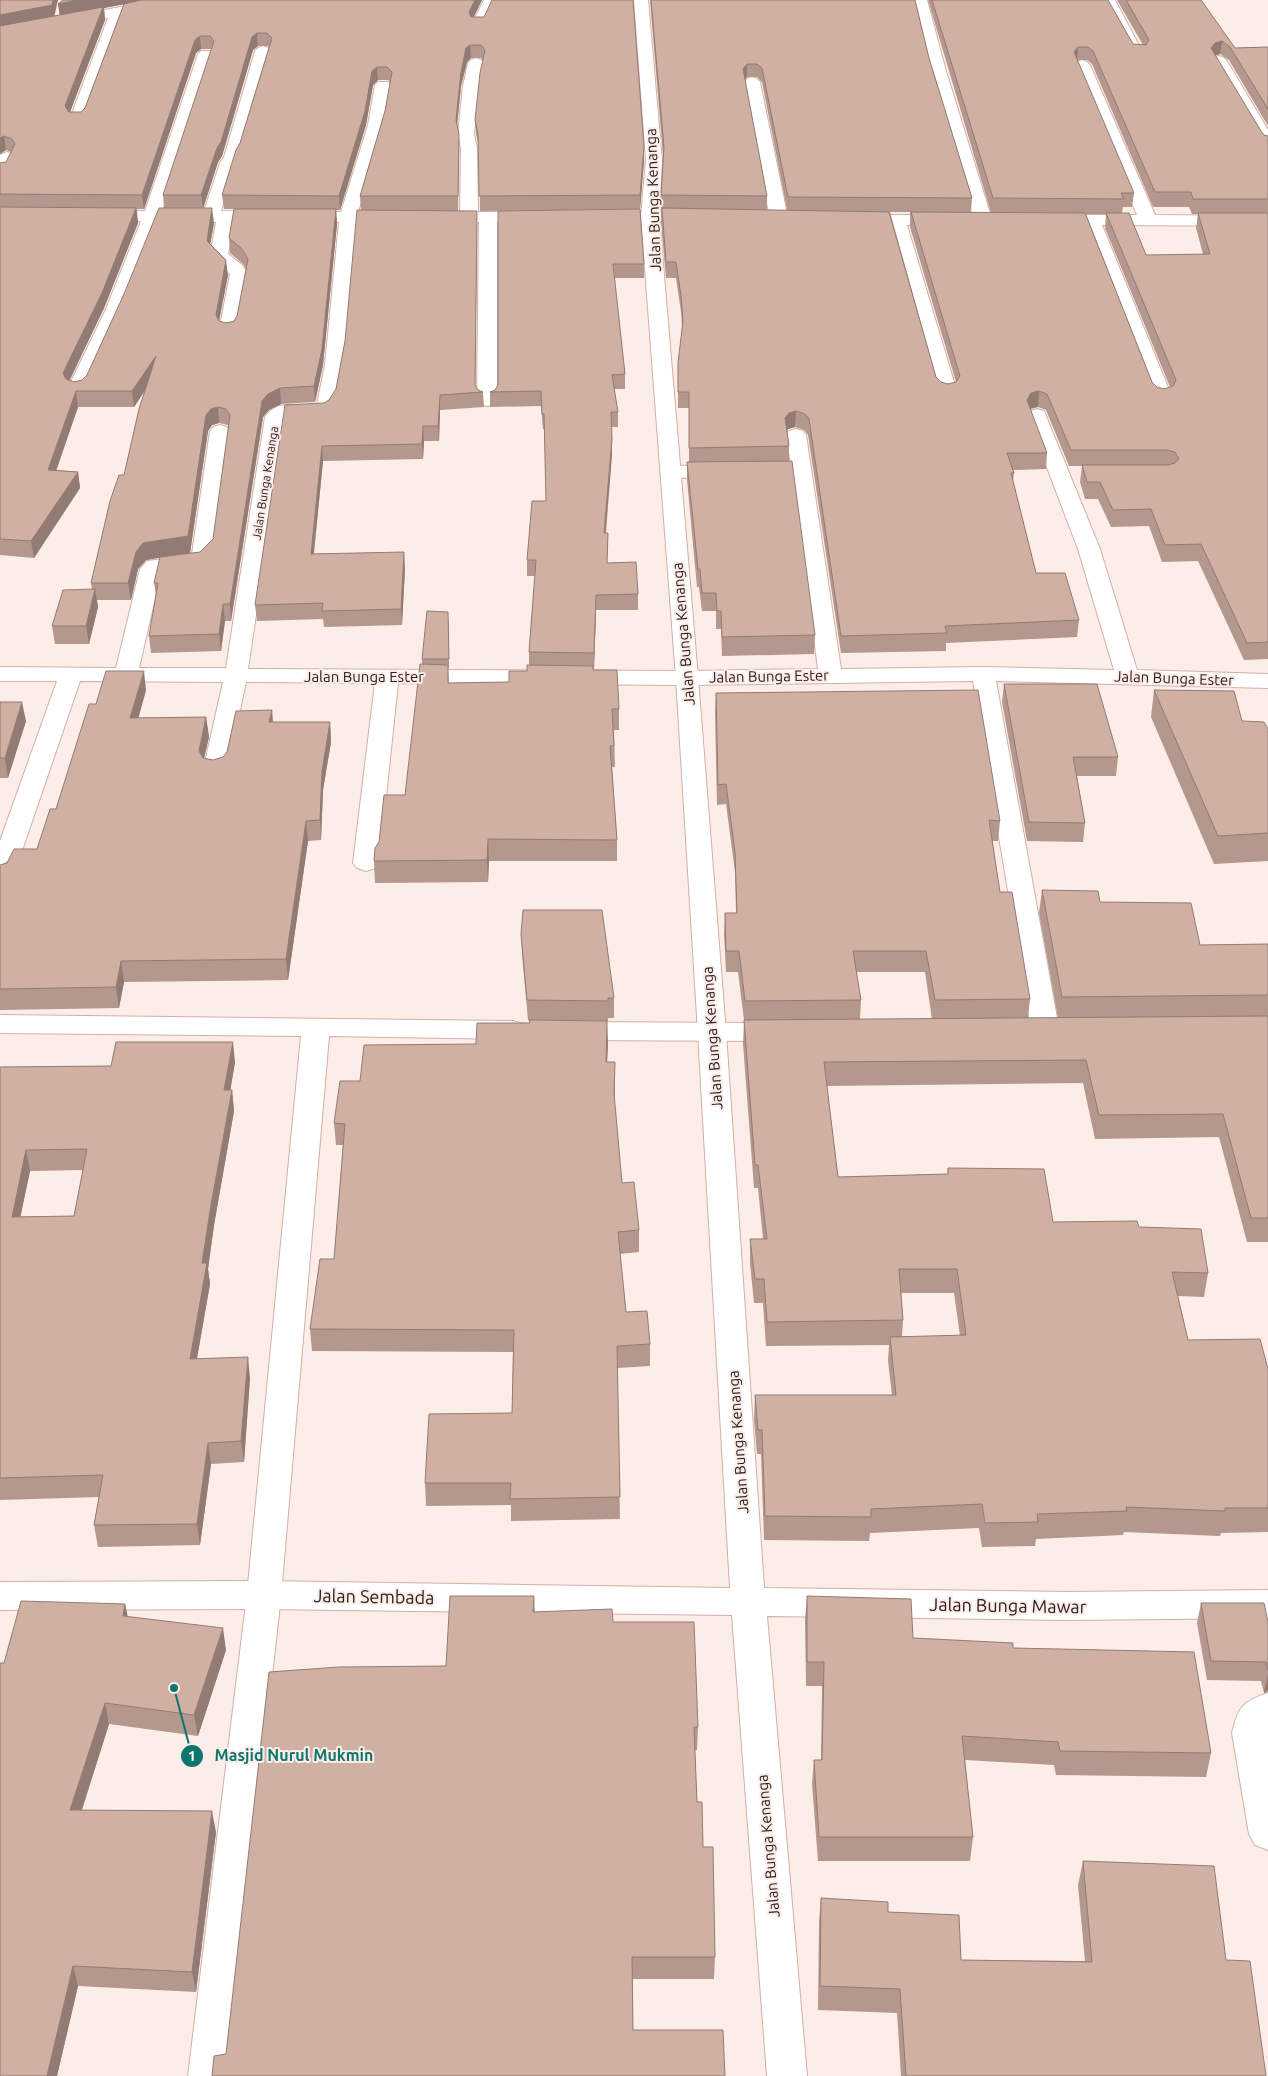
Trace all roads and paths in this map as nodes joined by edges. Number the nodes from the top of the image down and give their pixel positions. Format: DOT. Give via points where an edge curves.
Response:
graph roads {
  1 [pos="180,0"];
  2 [pos="491,0"];
  3 [pos="641,0"];
  4 [pos="920,0"];
  5 [pos="1108,0"];
  6 [pos="118,12"];
  7 [pos="478,26"];
  8 [pos="0,34"];
  9 [pos="263,50"];
  10 [pos="206,54"];
  11 [pos="1138,54"];
  12 [pos="1219,61"];
  13 [pos="476,63"];
  14 [pos="1082,64"];
  15 [pos="752,82"];
  16 [pos="384,85"];
  17 [pos="77,121"];
  18 [pos="1268,144"];
  19 [pos="8,157"];
  20 [pos="0,172"];
  21 [pos="82,216"];
  22 [pos="152,216"];
  23 [pos="218,216"];
  24 [pos="348,217"];
  25 [pos="555,217"];
  26 [pos="469,218"];
  27 [pos="488,218"];
  28 [pos="760,218"];
  29 [pos="778,219"];
  30 [pos="798,219"];
  31 [pos="838,219"];
  32 [pos="897,220"];
  33 [pos="984,220"];
  34 [pos="1003,220"];
  35 [pos="1032,220"];
  36 [pos="1092,220"];
  37 [pos="1148,220"];
  38 [pos="1268,221"];
  39 [pos="228,331"];
  40 [pos="77,390"];
  41 [pos="947,392"];
  42 [pos="1162,397"];
  43 [pos="487,400"];
  44 [pos="1037,415"];
  45 [pos="220,431"];
  46 [pos="796,435"];
  47 [pos="802,470"];
  48 [pos="670,472"];
  49 [pos="0,674"];
  50 [pos="983,674"];
  51 [pos="71,675"];
  52 [pos="126,675"];
  53 [pos="236,675"];
  54 [pos="830,675"];
  55 [pos="387,676"];
  56 [pos="1128,676"];
  57 [pos="686,678"];
  58 [pos="1268,682"];
  59 [pos="215,771"];
  60 [pos="366,863"];
  61 [pos="0,877"];
  62 [pos="0,1024"];
  63 [pos="316,1027"];
  64 [pos="1016,1029"];
  65 [pos="1045,1029"];
  66 [pos="1074,1029"];
  67 [pos="810,1032"];
  68 [pos="712,1033"];
  69 [pos="264,1595"];
  70 [pos="0,1596"];
  71 [pos="748,1602"];
  72 [pos="1268,1604"];
  73 [pos="1268,1708"];
  74 [pos="1268,1834"];
  75 [pos="208,2076"];
  76 [pos="787,2076"];
  1 -- 6 [label="street"];
  2 -- 7 [label="street"];
  3 -- 48 [label="street, Jalan Bunga Kenanga" via="654,161 649,216"];
  4 -- 33 [label="street" via="938,71"];
  5 -- 11 [label="street"];
  6 -- 8 [label="street"];
  6 -- 17 [label="street"];
  9 -- 23 [label="street" via="228,163"];
  10 -- 22 [label="street"];
  12 -- 18 [label="street"];
  13 -- 26 [label="street" via="466,134"];
  14 -- 37 [label="street"];
  15 -- 29 [label="street"];
  16 -- 24 [label="street, Jalan Bunga Kenanga" via="376,125"];
  19 -- 20 [label="street"];
  21 -- 22 [label="street"];
  22 -- 23 [label="street"];
  22 -- 40 [label="street" via="115,309"];
  23 -- 24 [label="street"];
  23 -- 39 [label="street" via="219,256 239,274"];
  24 -- 26 [label="street"];
  24 -- 53 [label="street, Jalan Bunga Kenanga" via="334,365 326,406 321,411 279,412 275,417"];
  25 -- 27 [label="street"];
  26 -- 27 [label="street"];
  27 -- 43 [label="street"];
  28 -- 29 [label="street"];
  29 -- 30 [label="street"];
  31 -- 32 [label="street"];
  32 -- 33 [label="street"];
  32 -- 41 [label="street"];
  33 -- 34 [label="street"];
  35 -- 36 [label="street"];
  36 -- 37 [label="street"];
  36 -- 42 [label="street"];
  37 -- 38 [label="street"];
  44 -- 56 [label="street" via="1069,474"];
  45 -- 52 [label="street" via="202,556 194,562 151,569"];
  46 -- 47 [label="street"];
  47 -- 48 [label="street"];
  47 -- 54 [label="street"];
  48 -- 57 [label="street, Jalan Bunga Kenanga"];
  49 -- 51 [label="street, Jalan Bunga Ester"];
  50 -- 54 [label="street, Jalan Bunga Ester"];
  50 -- 56 [label="street, Jalan Bunga Ester"];
  50 -- 65 [label="street"];
  51 -- 52 [label="street, Jalan Bunga Ester"];
  51 -- 61 [label="street"];
  52 -- 53 [label="street, Jalan Bunga Ester"];
  53 -- 55 [label="street, Jalan Bunga Ester"];
  53 -- 59 [label="street, Jalan Bunga Kenanga"];
  54 -- 57 [label="street, Jalan Bunga Ester"];
  55 -- 57 [label="street, Jalan Bunga Ester"];
  55 -- 60 [label="street"];
  56 -- 58 [label="street, Jalan Bunga Ester"];
  57 -- 68 [label="street, Jalan Bunga Kenanga"];
  62 -- 63 [label="street"];
  63 -- 68 [label="street"];
  63 -- 69 [label="street"];
  64 -- 65 [label="street"];
  65 -- 66 [label="street"];
  67 -- 68 [label="street"];
  68 -- 71 [label="street, Jalan Bunga Kenanga"];
  69 -- 70 [label="street, Jalan Sembada"];
  69 -- 71 [label="street, Jalan Sembada"];
  69 -- 75 [label="street"];
  71 -- 72 [label="street, Jalan Bunga Mawar" via="1067,1606"];
  71 -- 76 [label="street, Jalan Bunga Kenanga"];
  73 -- 74 [label="street" via="1260,1710 1254,1717 1250,1733"];
}
